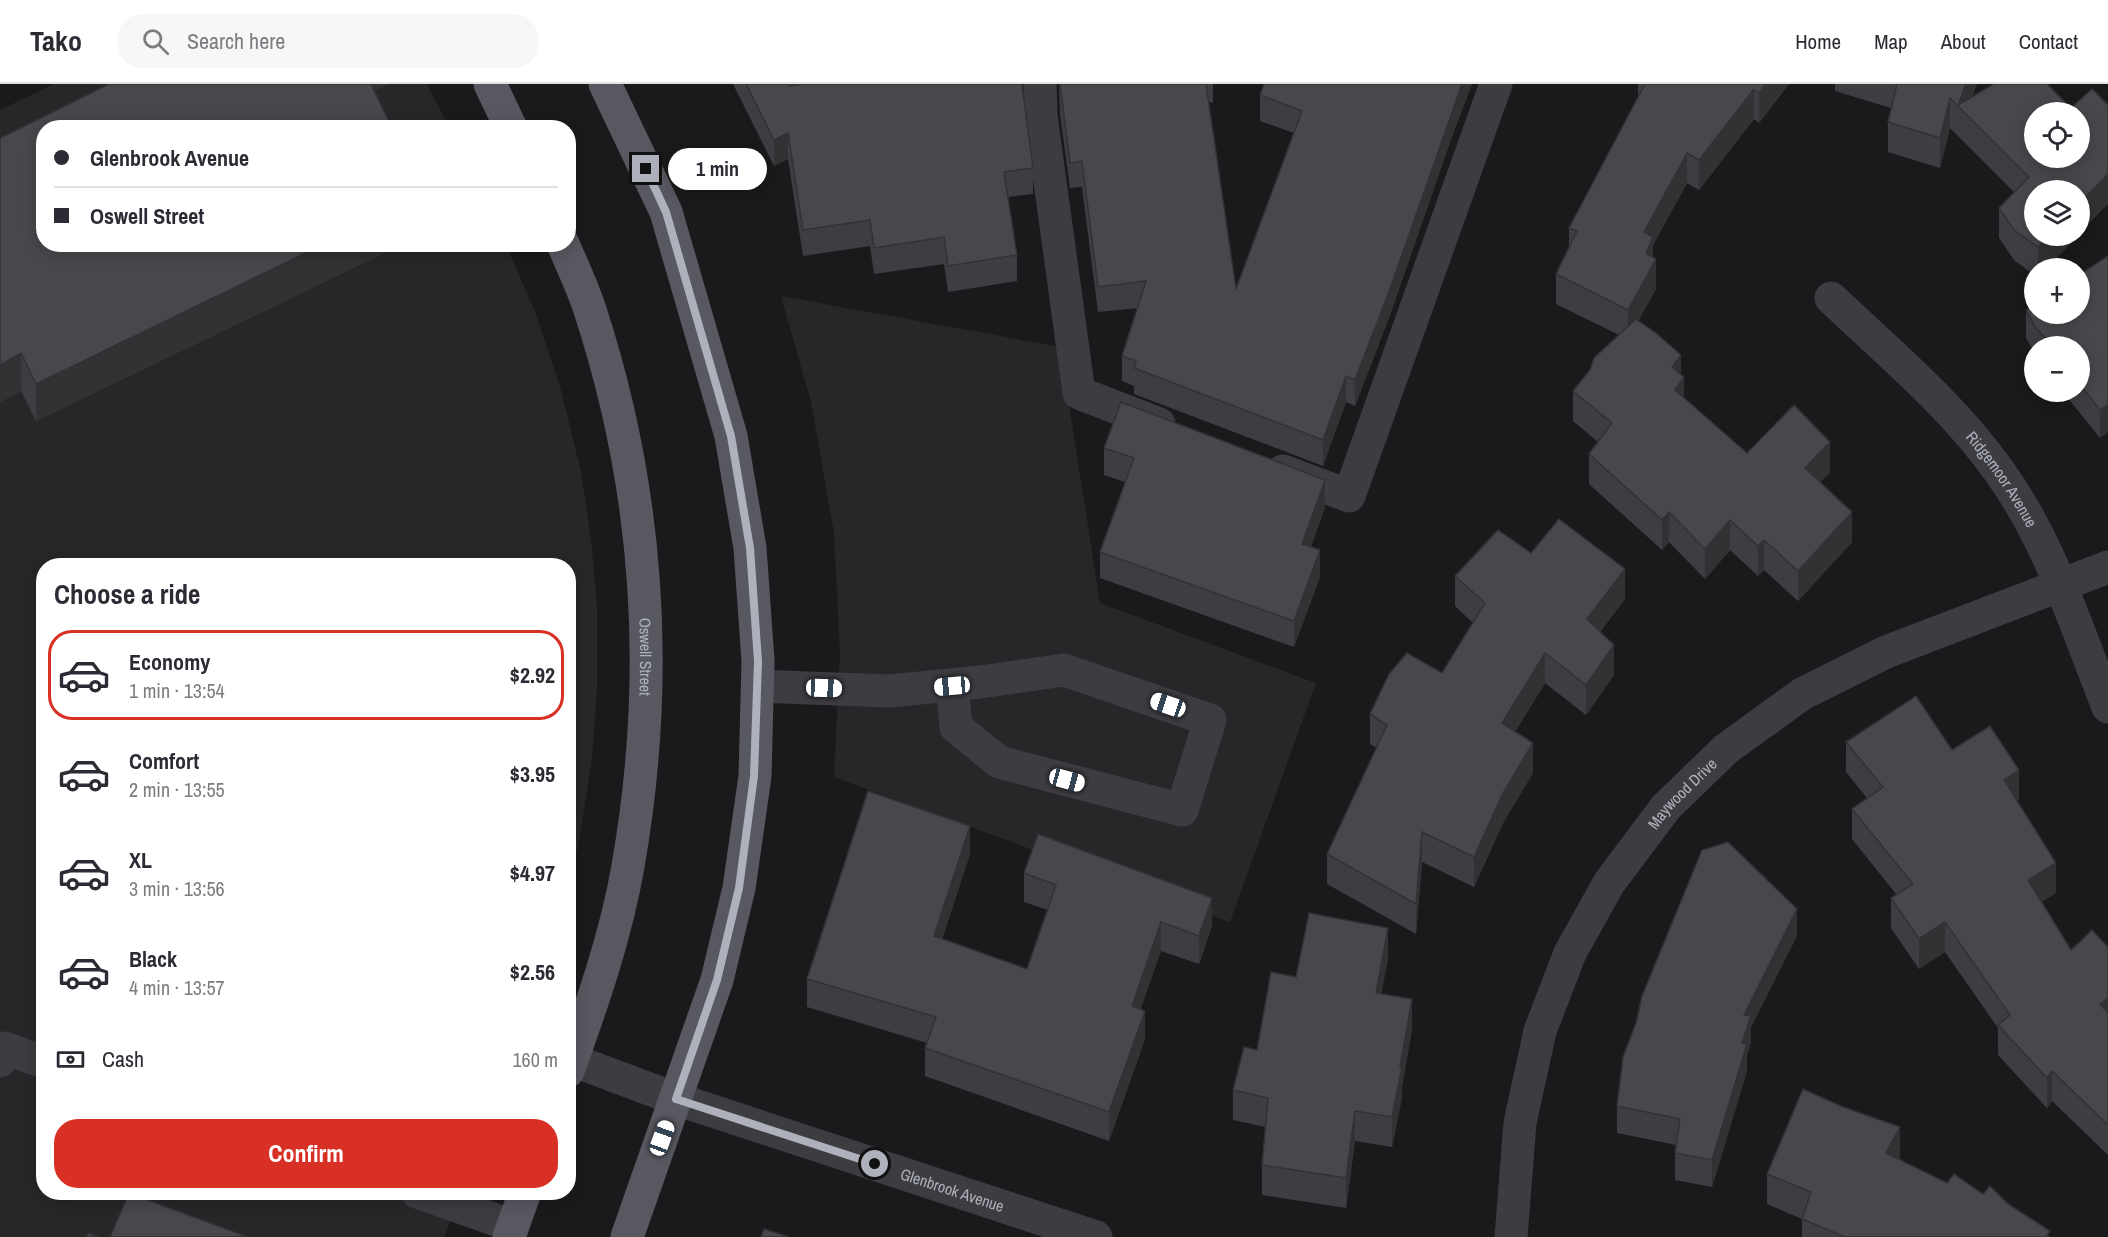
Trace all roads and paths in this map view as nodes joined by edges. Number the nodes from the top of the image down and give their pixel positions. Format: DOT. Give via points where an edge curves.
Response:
graph roads {
  1 [pos="490,84"];
  2 [pos="605,84"];
  3 [pos="1040,84"];
  4 [pos="1496,84"];
  5 [pos="507,120"];
  6 [pos="566,252"];
  7 [pos="1831,298"];
  8 [pos="1187,434"];
  9 [pos="1252,459"];
  10 [pos="2108,567"];
  11 [pos="2060,586"];
  12 [pos="758,686"];
  13 [pos="952,686"];
  14 [pos="2108,707"];
  15 [pos="576,1048"];
  16 [pos="2,1049"];
  17 [pos="36,1060"];
  18 [pos="576,1067"];
  19 [pos="676,1099"];
  20 [pos="436,1200"];
  21 [pos="522,1200"];
  22 [pos="511,1232"];
  23 [pos="627,1237"];
  24 [pos="1096,1237"];
  25 [pos="1511,1237"];
  1 -- 5 [label="main road"];
  2 -- 12 [label="main road" via="666,212 731,436 750,548"];
  3 -- 8 [label="street" via="1041,116 1079,393"];
  4 -- 9 [label="street" via="1349,496"];
  6 -- 15 [label="main road, Oswell Street" via="588,306 620,416 640,528 647,641 644,756 628,868 606,960"];
  7 -- 11 [label="street, Ridgemoor Avenue" via="1953,412 2000,472 2038,536"];
  10 -- 11 [label="street, Maywood Drive"];
  11 -- 14 [label="street, Ridgemoor Avenue"];
  11 -- 25 [label="street, Maywood Drive" via="1886,652 1802,694 1726,749 1666,807 1609,882 1570,953 1540,1031 1520,1123"];
  12 -- 13 [label="street" via="890,691"];
  12 -- 19 [label="main road" via="754,776 739,888 717,980"];
  13 -- 13 [label="street" via="1064,670 1210,720 1182,810 999,762 956,727"];
  16 -- 17 [label="street"];
  18 -- 19 [label="street, Glenbrook Avenue"];
  19 -- 23 [label="main road"];
  19 -- 24 [label="street, Glenbrook Avenue"];
  20 -- 22 [label="street"];
  21 -- 22 [label="main road"];
}
